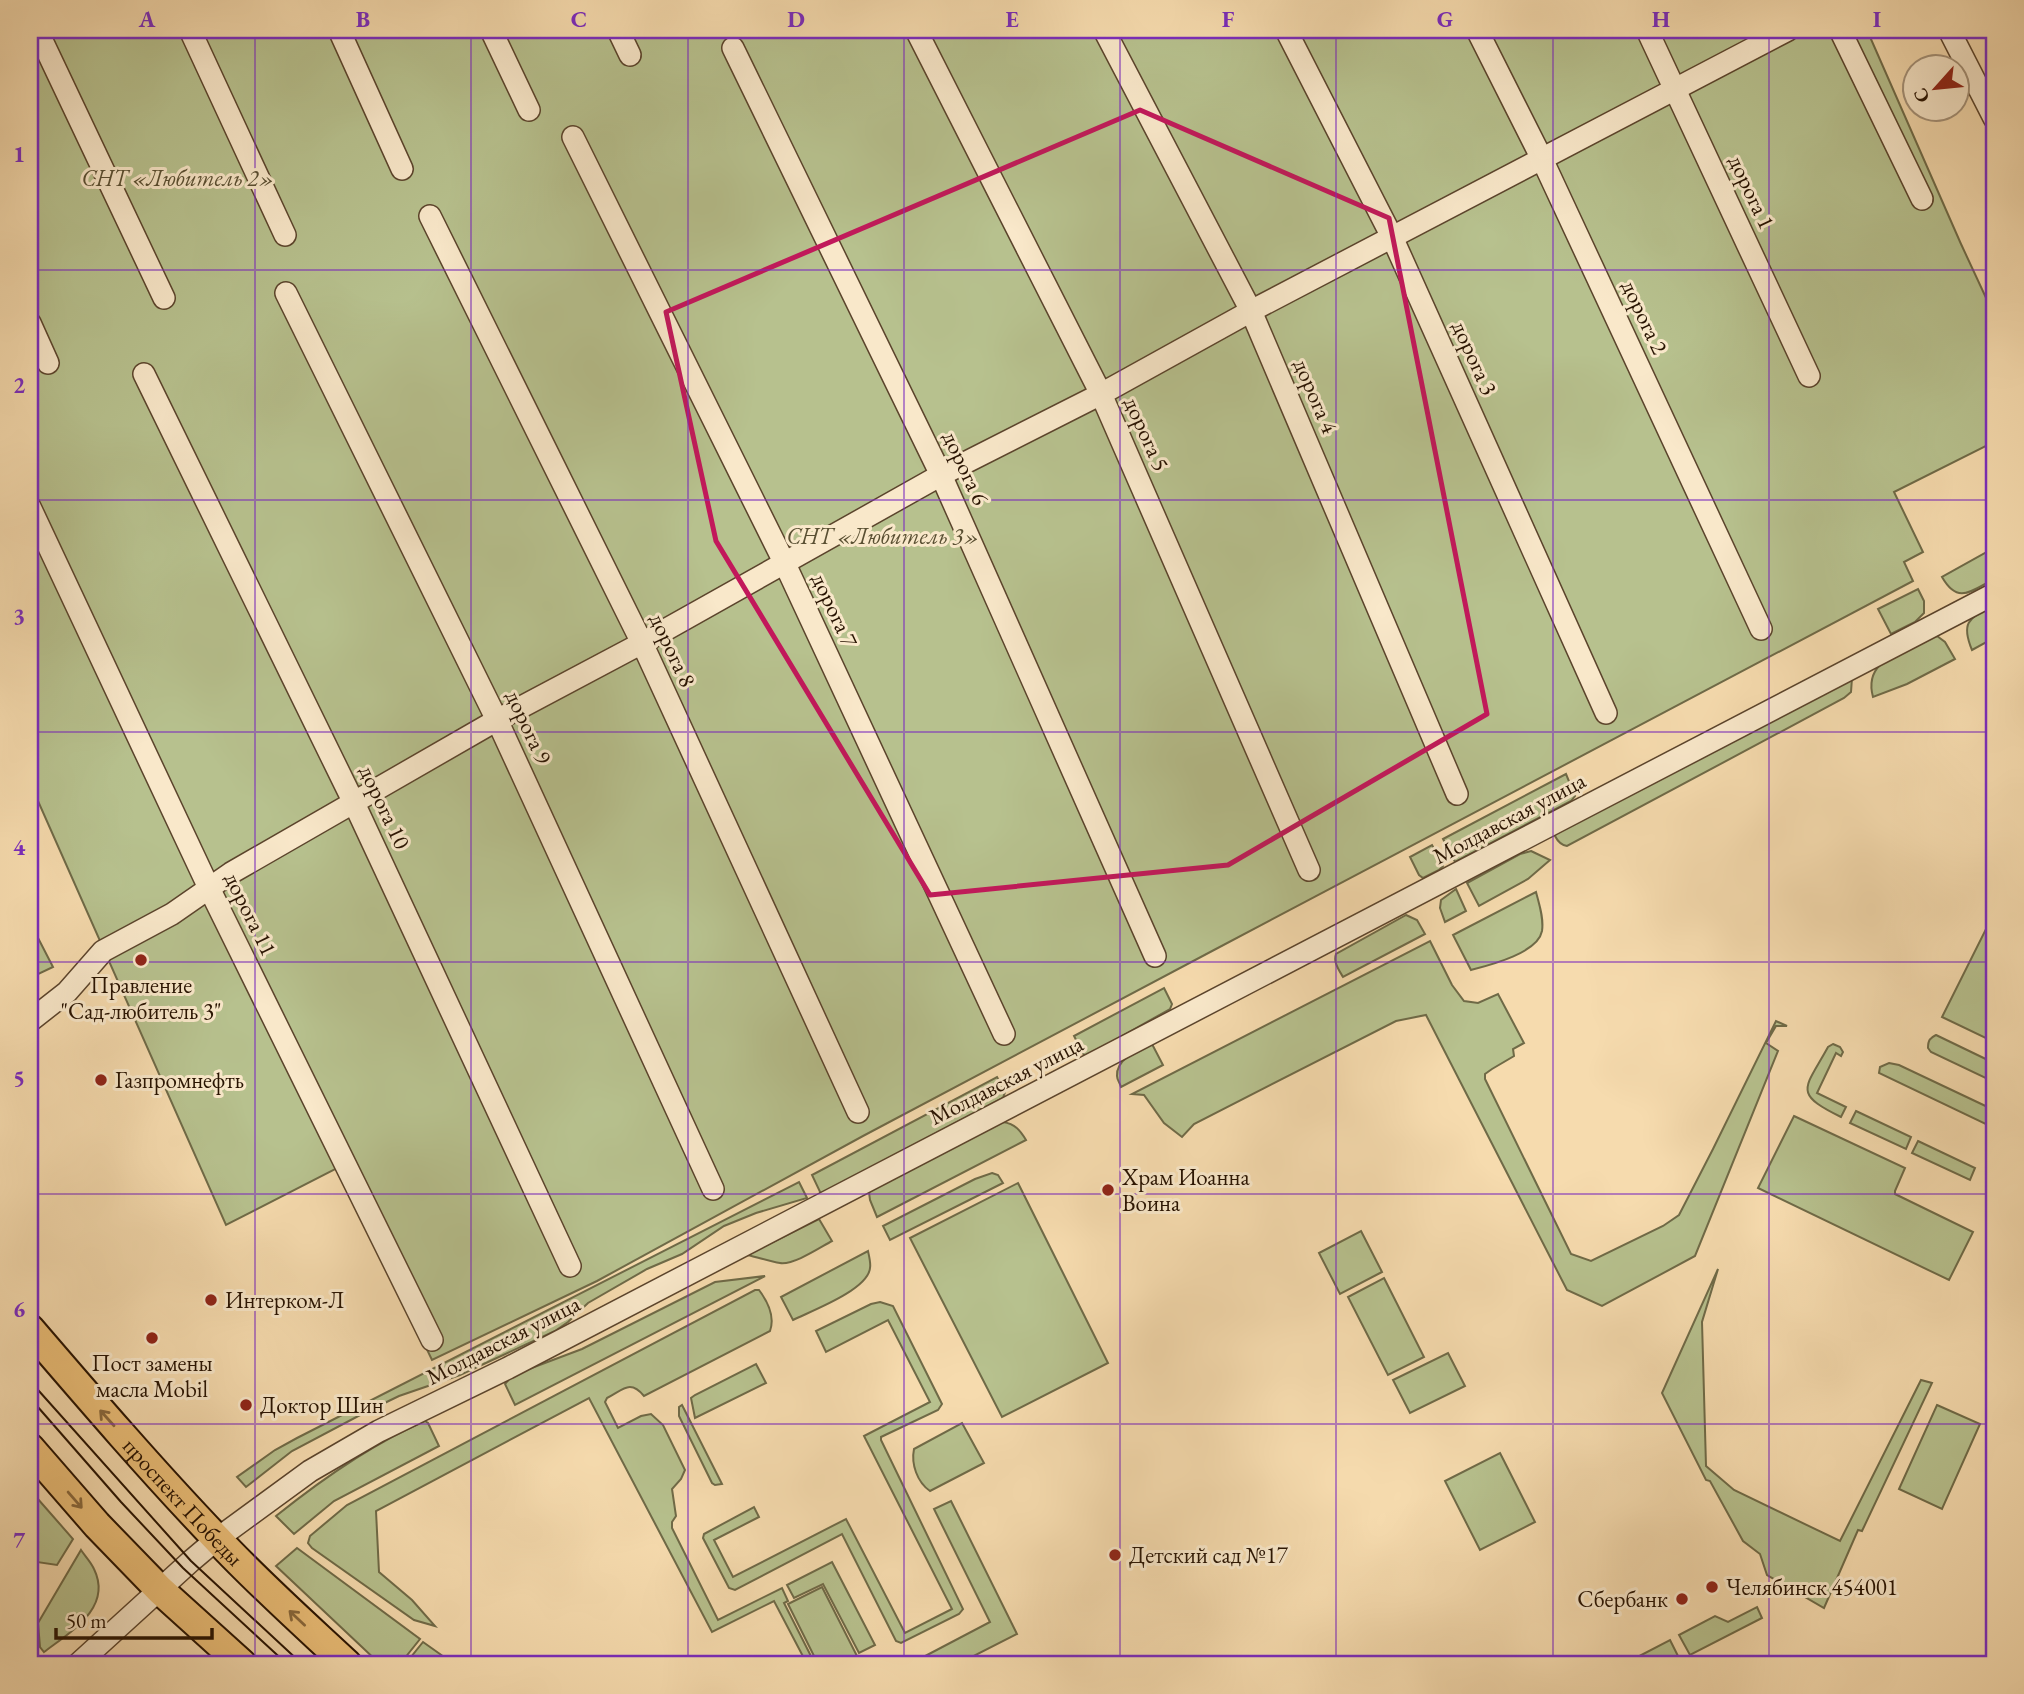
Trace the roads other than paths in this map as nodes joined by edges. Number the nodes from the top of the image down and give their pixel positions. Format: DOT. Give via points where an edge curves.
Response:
graph roads {
  1 [pos="37,30"];
  2 [pos="190,30"];
  3 [pos="339,30"];
  4 [pos="491,30"];
  5 [pos="618,30"];
  6 [pos="916,30"];
  7 [pos="1104,30"];
  8 [pos="1286,30"];
  9 [pos="1477,30"];
  10 [pos="1647,30"];
  11 [pos="1788,30"];
  12 [pos="1840,30"];
  13 [pos="1949,30"];
  14 [pos="733,48"];
  15 [pos="630,55"];
  16 [pos="1675,89"];
  17 [pos="529,110"];
  18 [pos="1994,118"];
  19 [pos="573,137"];
  20 [pos="1542,159"];
  21 [pos="402,169"];
  22 [pos="1922,199"];
  23 [pos="430,216"];
  24 [pos="285,235"];
  25 [pos="1392,237"];
  26 [pos="286,293"];
  27 [pos="164,298"];
  28 [pos="1251,311"];
  29 [pos="30,323"];
  30 [pos="48,363"];
  31 [pos="144,374"];
  32 [pos="1809,376"];
  33 [pos="1101,394"];
  34 [pos="942,475"];
  35 [pos="30,507"];
  36 [pos="785,564"];
  37 [pos="1994,594"];
  38 [pos="1761,629"];
  39 [pos="642,643"];
  40 [pos="1606,713"];
  41 [pos="497,720"];
  42 [pos="1457,794"];
  43 [pos="354,803"];
  44 [pos="1310,870"];
  45 [pos="209,888"];
  46 [pos="1155,956"];
  47 [pos="30,1021"];
  48 [pos="1004,1034"];
  49 [pos="858,1112"];
  50 [pos="713,1189"];
  51 [pos="570,1266"];
  52 [pos="30,1329"];
  53 [pos="432,1340"];
  54 [pos="30,1448"];
  55 [pos="217,1539"];
  56 [pos="160,1590"];
  57 [pos="78,1664"];
  58 [pos="242,1664"];
  59 [pos="347,1664"];
  1 -- 27 [label="street"];
  2 -- 24 [label="street"];
  3 -- 21 [label="street"];
  4 -- 17 [label="street"];
  5 -- 15 [label="street"];
  6 -- 33 [label="street, дорога 5"];
  7 -- 28 [label="street, дорога 4"];
  8 -- 25 [label="street, дорога 3"];
  9 -- 20 [label="street, дорога 2"];
  10 -- 16 [label="street, дорога 1"];
  11 -- 16 [label="street"];
  12 -- 22 [label="street"];
  13 -- 18 [label="street"];
  14 -- 34 [label="street, дорога 6"];
  16 -- 20 [label="street"];
  16 -- 32 [label="street, дорога 1"];
  19 -- 36 [label="street, дорога 7"];
  20 -- 25 [label="street"];
  20 -- 38 [label="street, дорога 2"];
  23 -- 39 [label="street, дорога 8"];
  25 -- 28 [label="street"];
  25 -- 40 [label="street, дорога 3"];
  26 -- 41 [label="street, дорога 9"];
  28 -- 33 [label="street"];
  28 -- 42 [label="street, дорога 4"];
  29 -- 30 [label="street"];
  31 -- 43 [label="street, дорога 10"];
  33 -- 34 [label="street"];
  33 -- 44 [label="street, дорога 5"];
  34 -- 36 [label="street"];
  34 -- 46 [label="street, дорога 6"];
  35 -- 45 [label="street, дорога 11"];
  36 -- 39 [label="street"];
  36 -- 48 [label="street, дорога 7"];
  37 -- 55 [label="street, Молдавская улица" via="379,1431 310,1471"];
  39 -- 41 [label="street"];
  39 -- 49 [label="street, дорога 8"];
  41 -- 43 [label="street"];
  41 -- 50 [label="street, дорога 9"];
  43 -- 45 [label="street"];
  43 -- 51 [label="street, дорога 10"];
  45 -- 47 [label="street" via="103,951 66,992"];
  45 -- 53 [label="street, дорога 11"];
  55 -- 52 [label="main road, проспект Победы, one-way"];
  54 -- 56 [label="main road, one-way"];
  55 -- 56 [label="street, Молдавская улица"];
  59 -- 55 [label="main road, проспект Победы, one-way"];
  56 -- 57 [label="street, Молдавская улица"];
  56 -- 58 [label="main road"];
}
